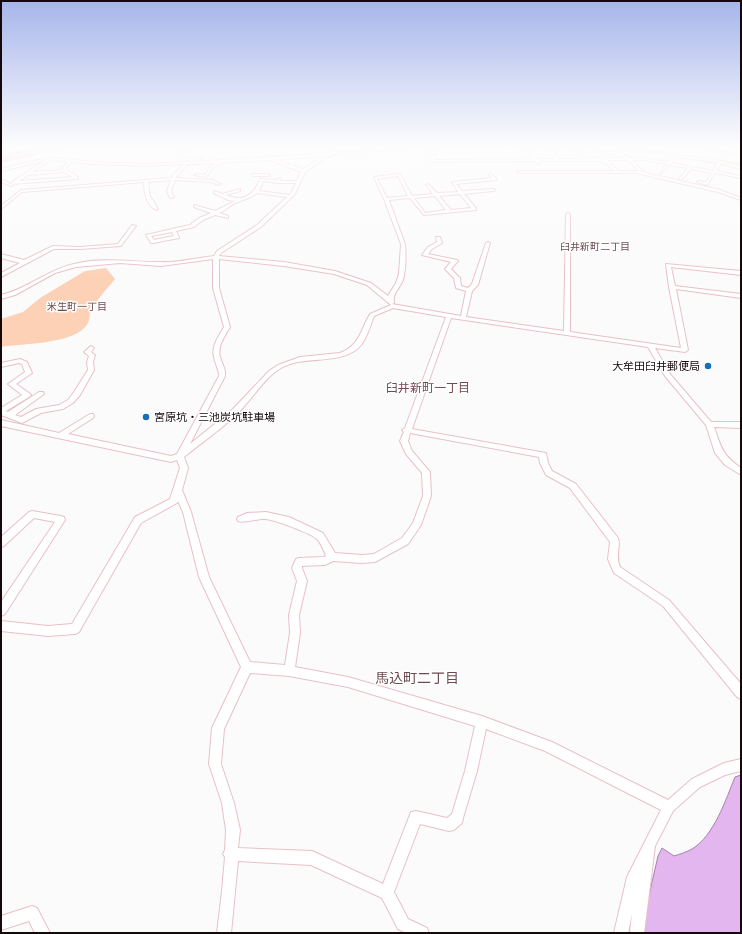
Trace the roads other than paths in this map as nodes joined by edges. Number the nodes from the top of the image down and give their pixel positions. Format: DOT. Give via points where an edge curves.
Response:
graph roads {
  1 [pos="493,190"];
  2 [pos="21,191"];
  3 [pos="26,191"];
  4 [pos="147,191"];
  5 [pos="169,191"];
  6 [pos="237,191"];
  7 [pos="294,191"];
  8 [pos="382,191"];
  9 [pos="408,191"];
  10 [pos="432,191"];
  11 [pos="459,191"];
  12 [pos="487,191"];
  13 [pos="717,191"];
  14 [pos="215,192"];
  15 [pos="256,192"];
  16 [pos="461,193"];
  17 [pos="223,195"];
  18 [pos="436,195"];
  19 [pos="291,196"];
  20 [pos="498,196"];
  21 [pos="412,197"];
  22 [pos="172,198"];
  23 [pos="386,199"];
  24 [pos="741,199"];
  25 [pos="242,200"];
  26 [pos="196,206"];
  27 [pos="1,208"];
  28 [pos="156,208"];
  29 [pos="450,212"];
  30 [pos="215,213"];
  31 [pos="568,214"];
  32 [pos="226,217"];
  33 [pos="134,226"];
  34 [pos="174,231"];
  35 [pos="438,238"];
  36 [pos="488,243"];
  37 [pos="1,256"];
  38 [pos="216,258"];
  39 [pos="24,262"];
  40 [pos="741,273"];
  41 [pos="1,275"];
  42 [pos="672,287"];
  43 [pos="469,290"];
  44 [pos="741,296"];
  45 [pos="1,297"];
  46 [pos="391,303"];
  47 [pos="449,316"];
  48 [pos="463,318"];
  49 [pos="567,333"];
  50 [pos="650,346"];
  51 [pos="91,348"];
  52 [pos="1,365"];
  53 [pos="41,394"];
  54 [pos="1,412"];
  55 [pos="9,415"];
  56 [pos="90,416"];
  57 [pos="1,423"];
  58 [pos="709,424"];
  59 [pos="741,425"];
  60 [pos="46,428"];
  61 [pos="406,430"];
  62 [pos="63,434"];
  63 [pos="180,456"];
  64 [pos="741,471"];
  65 [pos="178,491"];
  66 [pos="241,519"];
  67 [pos="1,543"];
  68 [pos="332,556"];
  69 [pos="1,611"];
  70 [pos="1,626"];
  71 [pos="247,667"];
  72 [pos="289,671"];
  73 [pos="741,693"];
  74 [pos="482,722"];
  75 [pos="741,765"];
  76 [pos="669,807"];
  77 [pos="650,845"];
  78 [pos="230,854"];
  79 [pos="387,893"];
  80 [pos="1,923"];
  81 [pos="43,933"];
  82 [pos="224,933"];
  83 [pos="422,933"];
  84 [pos="621,933"];
  85 [pos="637,933"];
  1 -- 20 [label="street"];
  2 -- 3 [label="street"];
  2 -- 27 [label="street"];
  4 -- 28 [label="street" via="147,198"];
  5 -- 22 [label="street"];
  6 -- 17 [label="street"];
  7 -- 19 [label="street"];
  8 -- 23 [label="street"];
  9 -- 21 [label="street"];
  10 -- 18 [label="street"];
  11 -- 16 [label="street"];
  12 -- 16 [label="street"];
  13 -- 24 [label="street"];
  14 -- 17 [label="street"];
  15 -- 19 [label="street"];
  15 -- 25 [label="street"];
  16 -- 18 [label="street"];
  16 -- 29 [label="street" via="474,209"];
  17 -- 25 [label="street" via="230,199"];
  18 -- 21 [label="street"];
  18 -- 29 [label="street"];
  19 -- 38 [label="street" via="259,226 223,248"];
  21 -- 23 [label="street"];
  21 -- 29 [label="street" via="424,214"];
  23 -- 46 [label="street" via="404,252 399,284 392,292"];
  25 -- 30 [label="street"];
  26 -- 30 [label="street"];
  30 -- 32 [label="street"];
  30 -- 34 [label="street" via="192,226"];
  31 -- 49 [label="street"];
  33 -- 39 [label="street" via="119,245 53,247"];
  34 -- 34 [label="street" via="177,237 153,242 148,235"];
  35 -- 43 [label="street" via="440,243 430,248 425,255 455,261 448,269 457,278 458,287"];
  36 -- 43 [label="street" via="475,285"];
  37 -- 39 [label="street"];
  38 -- 45 [label="street" via="161,264 120,261 75,265 53,272 20,291"];
  38 -- 46 [label="street" via="284,264 335,273 369,284"];
  38 -- 63 [label="street" via="216,288 227,326 216,356 223,372"];
  39 -- 41 [label="street"];
  40 -- 42 [label="street" via="668,265"];
  42 -- 44 [label="street"];
  42 -- 50 [label="street" via="685,350"];
  43 -- 48 [label="street"];
  46 -- 47 [label="street"];
  46 -- 63 [label="street" via="372,315 359,343 348,352 300,359 270,372 236,411"];
  47 -- 48 [label="street"];
  47 -- 61 [label="street"];
  48 -- 49 [label="street"];
  49 -- 50 [label="street"];
  50 -- 58 [label="street" via="667,374"];
  51 -- 55 [label="street" via="88,352 92,355 91,370 66,405 42,410 22,420"];
  52 -- 54 [label="street" via="20,361 25,363 29,373 11,384 27,394"];
  53 -- 55 [label="street"];
  54 -- 55 [label="street"];
  56 -- 62 [label="street"];
  57 -- 62 [label="street"];
  58 -- 59 [label="street"];
  58 -- 64 [label="street" via="718,451 728,463"];
  60 -- 62 [label="street"];
  61 -- 68 [label="street" via="404,441 409,452 426,472 427,496 417,525 404,542 375,558"];
  61 -- 73 [label="street" via="543,454 549,473 573,486 615,541 612,551 617,570 666,603"];
  62 -- 63 [label="street" via="167,459"];
  63 -- 65 [label="street" via="184,468"];
  65 -- 70 [label="street" via="174,501 138,520 75,629 48,631"];
  65 -- 71 [label="street" via="204,577"];
  66 -- 68 [label="street" via="266,515 286,520 320,536"];
  67 -- 69 [label="street" via="32,514 61,520"];
  68 -- 72 [label="street" via="325,561 299,562 297,568 302,581 294,615 295,633"];
  71 -- 72 [label="street"];
  71 -- 78 [label="street" via="218,728 215,764 228,803 232,830"];
  72 -- 74 [label="street" via="348,682"];
  74 -- 76 [label="street" via="548,746"];
  74 -- 79 [label="street" via="472,772 457,818 449,825 416,817"];
  75 -- 76 [label="street" via="724,769 696,783"];
  76 -- 77 [label="street"];
  77 -- 84 [label="street" via="634,877"];
  77 -- 85 [label="street"];
  78 -- 79 [label="street" via="312,858"];
  78 -- 82 [label="street"];
  79 -- 83 [label="street" via="403,924"];
  80 -- 81 [label="street" via="32,913"];
}
